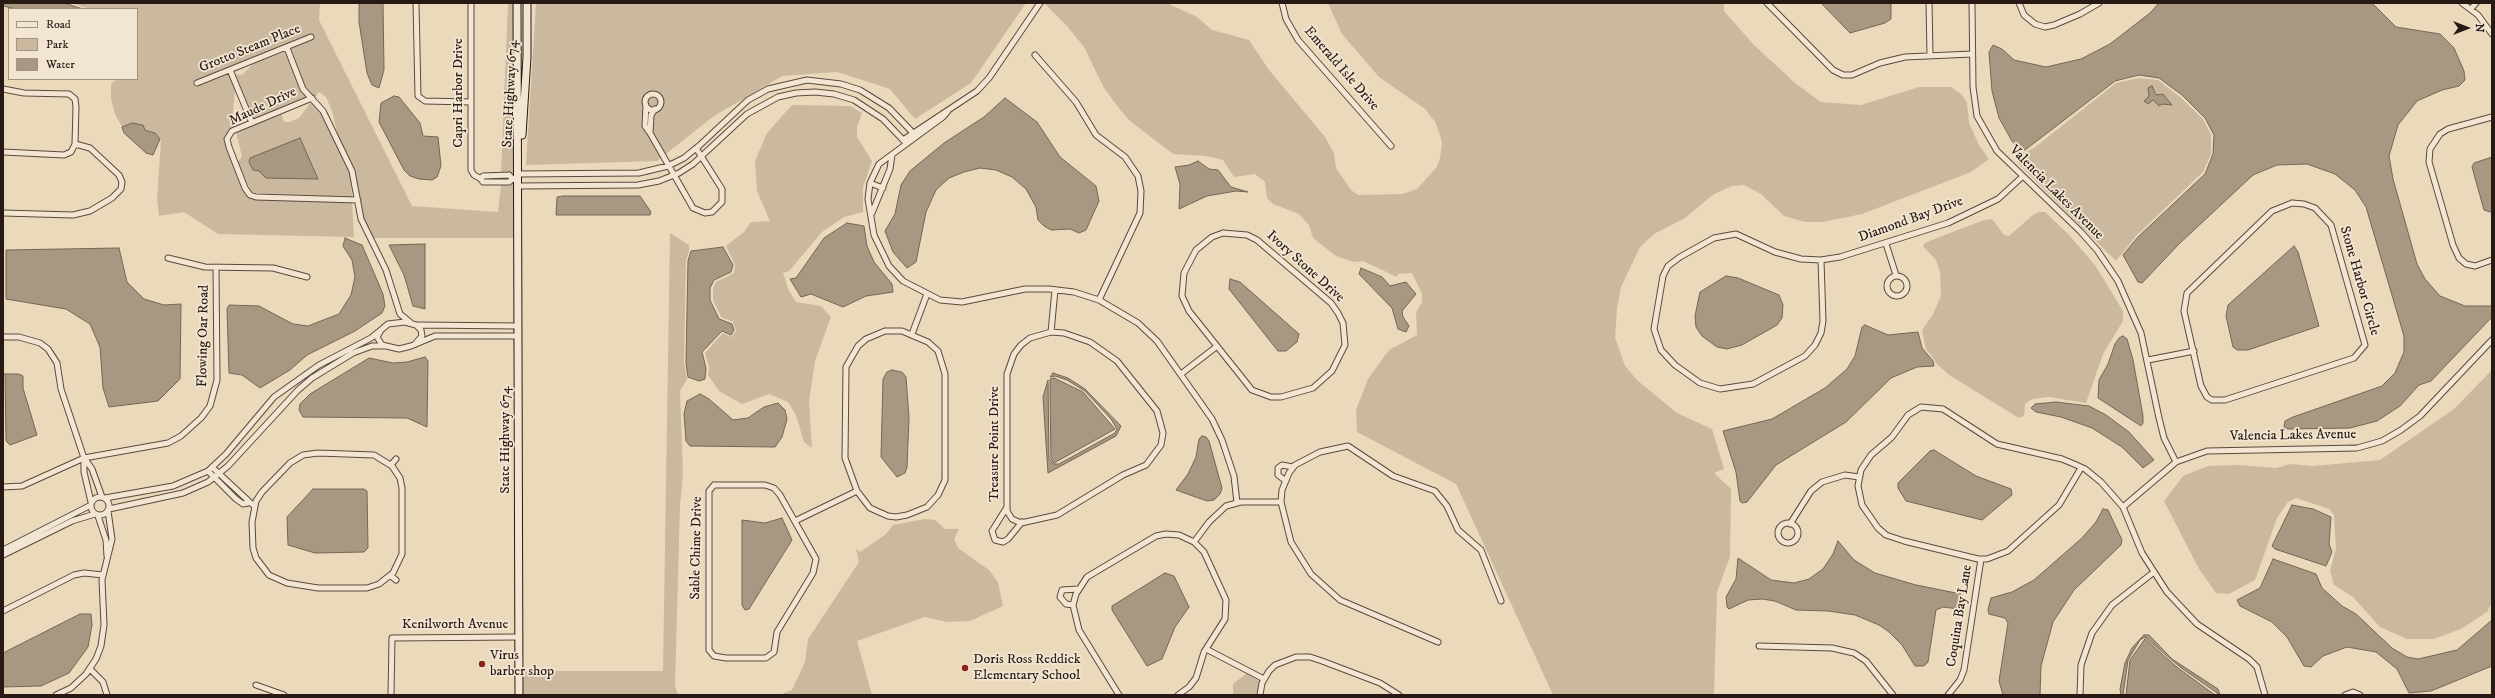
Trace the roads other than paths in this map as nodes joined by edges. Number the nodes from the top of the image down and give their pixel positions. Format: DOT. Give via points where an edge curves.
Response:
graph roads {
  1 [pos="416,3"];
  2 [pos="471,3"];
  3 [pos="517,3"];
  4 [pos="527,3"];
  5 [pos="1040,3"];
  6 [pos="1282,3"];
  7 [pos="1767,3"];
  8 [pos="1929,3"];
  9 [pos="1972,3"];
  10 [pos="2019,3"];
  11 [pos="2098,3"];
  12 [pos="2462,3"];
  13 [pos="2476,3"];
  14 [pos="2471,9"];
  15 [pos="2492,34"];
  16 [pos="311,37"];
  17 [pos="287,48"];
  18 [pos="1972,54"];
  19 [pos="1035,55"];
  20 [pos="1930,55"];
  21 [pos="230,70"];
  22 [pos="197,84"];
  23 [pos="3,89"];
  24 [pos="312,98"];
  25 [pos="471,102"];
  26 [pos="646,105"];
  27 [pos="655,110"];
  28 [pos="2492,116"];
  29 [pos="252,122"];
  30 [pos="650,133"];
  31 [pos="915,134"];
  32 [pos="905,142"];
  33 [pos="75,144"];
  34 [pos="1391,146"];
  35 [pos="696,148"];
  36 [pos="3,152"];
  37 [pos="892,155"];
  38 [pos="702,157"];
  39 [pos="668,166"];
  40 [pos="673,176"];
  41 [pos="2022,177"];
  42 [pos="517,178"];
  43 [pos="870,183"];
  44 [pos="883,188"];
  45 [pos="358,200"];
  46 [pos="3,213"];
  47 [pos="872,213"];
  48 [pos="1886,244"];
  49 [pos="168,258"];
  50 [pos="1821,260"];
  51 [pos="2492,260"];
  52 [pos="216,267"];
  53 [pos="1896,275"];
  54 [pos="307,277"];
  55 [pos="1055,290"];
  56 [pos="927,294"];
  57 [pos="1099,300"];
  58 [pos="397,304"];
  59 [pos="388,324"];
  60 [pos="413,324"];
  61 [pos="518,326"];
  62 [pos="381,330"];
  63 [pos="1051,332"];
  64 [pos="912,334"];
  65 [pos="518,336"];
  66 [pos="3,337"];
  67 [pos="2492,340"];
  68 [pos="416,343"];
  69 [pos="385,346"];
  70 [pos="1216,347"];
  71 [pos="2194,351"];
  72 [pos="2148,360"];
  73 [pos="1181,374"];
  74 [pos="84,458"];
  75 [pos="396,459"];
  76 [pos="2176,462"];
  77 [pos="391,464"];
  78 [pos="1293,467"];
  79 [pos="2081,468"];
  80 [pos="210,469"];
  81 [pos="217,477"];
  82 [pos="1859,477"];
  83 [pos="1286,480"];
  84 [pos="3,488"];
  85 [pos="857,491"];
  86 [pos="103,498"];
  87 [pos="1281,502"];
  88 [pos="91,503"];
  89 [pos="1237,503"];
  90 [pos="254,506"];
  91 [pos="1007,507"];
  92 [pos="2122,507"];
  93 [pos="108,510"];
  94 [pos="96,515"];
  95 [pos="795,521"];
  96 [pos="1022,522"];
  97 [pos="1790,524"];
  98 [pos="1194,542"];
  99 [pos="3,550"];
  100 [pos="3,555"];
  101 [pos="1981,559"];
  102 [pos="106,563"];
  103 [pos="2154,572"];
  104 [pos="103,575"];
  105 [pos="391,576"];
  106 [pos="396,580"];
  107 [pos="1078,589"];
  108 [pos="1501,601"];
  109 [pos="1073,605"];
  110 [pos="3,611"];
  111 [pos="518,637"];
  112 [pos="1438,642"];
  113 [pos="1759,646"];
  114 [pos="1206,649"];
  115 [pos="90,669"];
  116 [pos="1264,679"];
  117 [pos="256,685"];
  118 [pos="1950,694"];
  119 [pos="56,695"];
  120 [pos="107,695"];
  121 [pos="284,695"];
  122 [pos="391,695"];
  123 [pos="519,695"];
  124 [pos="1119,695"];
  125 [pos="1178,695"];
  126 [pos="1260,695"];
  127 [pos="1399,695"];
  128 [pos="1893,695"];
  129 [pos="2080,695"];
  130 [pos="2265,695"];
  131 [pos="2345,695"];
  132 [pos="2360,695"];
  1 -- 25 [label="street" via="418,96 425,101"];
  2 -- 25 [label="street, Capri Harbor Drive"];
  3 -- 42 [label="main road, State Highway 674"];
  4 -- 42 [label="main road, State Highway 674" via="528,57"];
  5 -- 31 [label="street" via="985,83 969,98"];
  6 -- 34 [label="street, Emerald Isle Drive" via="1298,40"];
  7 -- 20 [label="street" via="1833,70 1843,75 1852,75 1880,63 1905,57"];
  8 -- 20 [label="street"];
  9 -- 18 [label="street, Valencia Lakes Avenue"];
  10 -- 11 [label="street" via="2024,15 2035,24 2044,27 2080,14"];
  12 -- 14 [label="street"];
  13 -- 14 [label="street"];
  14 -- 15 [label="street"];
  16 -- 17 [label="street, Grotto Steam Place"];
  17 -- 21 [label="street, Grotto Steam Place"];
  17 -- 24 [label="street" via="303,89"];
  18 -- 20 [label="street"];
  18 -- 41 [label="street, Valencia Lakes Avenue" via="1977,116 1997,151"];
  19 -- 57 [label="street" via="1076,102 1096,134 1125,156 1138,176 1141,191 1140,213"];
  21 -- 22 [label="street, Grotto Steam Place"];
  21 -- 29 [label="street"];
  23 -- 33 [label="street" via="24,93 69,94 76,102"];
  24 -- 29 [label="street, Maude Drive"];
  24 -- 45 [label="street" via="323,111 352,171"];
  25 -- 42 [label="street, Capri Harbor Drive" via="474,175 483,182 508,182"];
  26 -- 27 [label="street"];
  26 -- 27 [label="street" via="646,97 656,94 661,102"];
  26 -- 30 [label="street" via="645,126"];
  27 -- 30 [label="street" via="651,115"];
  28 -- 51 [label="street" via="2448,129 2440,134 2430,149 2429,162 2459,258 2468,265 2475,266"];
  29 -- 45 [label="street, Maude Drive" via="232,131 227,139 247,192 256,197"];
  30 -- 39 [label="street" via="664,154"];
  31 -- 32 [label="street"];
  31 -- 35 [label="street" via="889,108 860,90 808,80 768,89 748,100"];
  32 -- 37 [label="street"];
  32 -- 38 [label="street" via="884,119 854,100 834,94 796,93 778,97 747,114"];
  33 -- 36 [label="street" via="71,152 64,155"];
  33 -- 46 [label="street" via="90,148 119,176 122,182 121,189 112,198 90,211 73,215"];
  35 -- 38 [label="street"];
  35 -- 39 [label="street"];
  37 -- 43 [label="street" via="879,164"];
  37 -- 44 [label="street"];
  38 -- 40 [label="street"];
  38 -- 40 [label="street" via="722,189 722,202 712,212 705,213 693,208"];
  39 -- 40 [label="street"];
  39 -- 42 [label="street" via="639,173"];
  40 -- 42 [label="street" via="638,185"];
  41 -- 48 [label="street, Diamond Bay Drive" via="1998,199 1948,223"];
  41 -- 72 [label="street, Valencia Lakes Avenue" via="2097,250 2131,306"];
  42 -- 61 [label="main road, State Highway 674"];
  43 -- 44 [label="street"];
  43 -- 47 [label="street" via="869,209"];
  44 -- 47 [label="street"];
  45 -- 58 [label="street" via="361,219 386,270"];
  47 -- 56 [label="street" via="874,235 889,266 903,281"];
  48 -- 50 [label="street, Diamond Bay Drive"];
  48 -- 53 [label="street"];
  49 -- 52 [label="street" via="198,266"];
  50 -- 50 [label="street, Diamond Bay Drive" via="1823,321 1818,339 1805,356 1753,384 1720,389 1700,382 1675,365 1661,350 1654,329 1663,276 1668,266 1698,246 1724,234 1736,234 1775,252 1801,259"];
  52 -- 54 [label="street" via="273,268"];
  52 -- 74 [label="street, Flowing Oar Road" via="217,380 213,398 206,412 187,432 168,444"];
  53 -- 53 [label="street" via="1888,281 1887,288 1893,296 1900,296 1907,289 1907,282"];
  55 -- 56 [label="street" via="1025,289 962,302 940,300"];
  55 -- 57 [label="street" via="1074,292"];
  55 -- 63 [label="street"];
  56 -- 64 [label="street"];
  57 -- 73 [label="street" via="1138,323 1157,340"];
  58 -- 59 [label="street" via="395,317"];
  58 -- 60 [label="street" via="400,314"];
  59 -- 60 [label="street"];
  59 -- 62 [label="street"];
  60 -- 61 [label="street"];
  60 -- 68 [label="street" via="422,333"];
  61 -- 65 [label="main road, State Highway 674"];
  62 -- 69 [label="street" via="378,340"];
  62 -- 80 [label="street" via="371,338 319,365 274,397"];
  63 -- 91 [label="street, Treasure Point Drive" via="1030,338 1021,345 1009,365 1006,390"];
  63 -- 96 [label="street, Treasure Point Drive" via="1064,333 1090,342 1117,360 1157,412 1163,433 1161,445 1146,465 1123,475 1057,515"];
  64 -- 85 [label="street" via="893,330 876,333 858,346 846,367 845,458"];
  64 -- 85 [label="street" via="928,342 938,351 944,364 945,480 938,495 927,507 907,515 888,516 878,513 870,508"];
  65 -- 68 [label="street" via="435,336"];
  65 -- 111 [label="main road, State Highway 674"];
  66 -- 74 [label="street" via="33,340 48,349 57,363 62,389"];
  67 -- 76 [label="street, Valencia Lakes Avenue" via="2420,416 2382,441 2357,448 2207,451"];
  68 -- 69 [label="street" via="399,349"];
  69 -- 81 [label="street" via="372,346 353,353 312,378"];
  70 -- 70 [label="street, Ivory Stone Drive" via="1252,390 1271,397 1313,388 1323,381 1341,356 1345,335 1338,313 1331,303 1267,248 1247,234 1223,233 1212,237 1196,250 1184,273 1182,284 1182,296 1189,311"];
  70 -- 73 [label="street"];
  71 -- 71 [label="street, Stone Harbor Circle" via="2184,311 2187,293 2192,286 2272,211 2281,206 2292,203 2304,204 2324,215 2335,234 2364,338 2365,345 2360,354 2217,401 2203,391"];
  71 -- 72 [label="street"];
  72 -- 76 [label="street, Valencia Lakes Avenue" via="2162,431"];
  73 -- 89 [label="street" via="1212,419 1222,440 1234,476"];
  74 -- 84 [label="street, Flowing Oar Road" via="22,486"];
  74 -- 86 [label="street" via="92,470"];
  74 -- 88 [label="street" via="84,472"];
  75 -- 77 [label="street"];
  76 -- 92 [label="street, Valencia Lakes Avenue"];
  77 -- 90 [label="street" via="368,453 307,454 284,468 262,492"];
  77 -- 105 [label="street" via="400,478 402,488 403,536 400,561"];
  78 -- 83 [label="street"];
  78 -- 83 [label="street" via="1282,465 1278,468 1278,474"];
  78 -- 108 [label="street" via="1320,452 1348,446 1393,476 1430,488 1447,506 1458,530 1481,550"];
  79 -- 82 [label="street" via="2062,459 1997,444 1943,409 1921,407 1908,415 1892,437 1871,455"];
  79 -- 92 [label="street" via="2101,482"];
  79 -- 101 [label="street" via="2065,498 2054,510 2008,551"];
  80 -- 81 [label="street"];
  80 -- 86 [label="street" via="173,486"];
  81 -- 90 [label="street" via="236,499 243,504"];
  81 -- 93 [label="street" via="183,493"];
  82 -- 97 [label="street" via="1845,475 1822,482 1811,491"];
  82 -- 101 [label="street" via="1862,505 1878,528 1886,534 1904,541"];
  83 -- 87 [label="street"];
  85 -- 95 [label="street"];
  86 -- 88 [label="street" via="95,498"];
  86 -- 93 [label="street" via="108,502"];
  87 -- 89 [label="street"];
  87 -- 112 [label="street" via="1291,542 1311,574 1323,586 1340,600 1362,611"];
  88 -- 94 [label="street"];
  88 -- 99 [label="street"];
  89 -- 98 [label="street" via="1219,512"];
  90 -- 105 [label="street" via="253,548 259,570 277,580 313,588 367,588"];
  91 -- 96 [label="street, Treasure Point Drive" via="1008,516 1012,520"];
  91 -- 96 [label="street" via="992,531 995,540 1008,540"];
  92 -- 103 [label="street" via="2142,553"];
  93 -- 94 [label="street"];
  93 -- 102 [label="street" via="112,539"];
  94 -- 100 [label="street" via="72,521"];
  94 -- 102 [label="street" via="106,540"];
  95 -- 95 [label="street, Sable Chime Drive" via="774,488 765,485 714,485 709,491 709,650 714,656 766,658 774,652 779,628 816,564 813,552"];
  98 -- 107 [label="street" via="1179,535 1156,536 1087,577"];
  98 -- 114 [label="street" via="1204,552 1226,600 1225,618"];
  101 -- 118 [label="street, Coquina Bay Lane" via="1964,670"];
  102 -- 104 [label="street"];
  103 -- 129 [label="street" via="2112,605 2095,628 2081,665"];
  103 -- 130 [label="street" via="2167,592 2197,624 2257,667"];
  104 -- 110 [label="street" via="74,575"];
  104 -- 115 [label="street" via="103,640 99,654"];
  105 -- 106 [label="street"];
  107 -- 109 [label="street"];
  107 -- 109 [label="street" via="1062,590 1060,597 1066,604"];
  109 -- 124 [label="street" via="1079,630"];
  111 -- 122 [label="street, Kenilworth Avenue" via="392,638"];
  111 -- 123 [label="main road, State Highway 674"];
  113 -- 128 [label="street" via="1832,648 1854,653 1866,661"];
  114 -- 116 [label="street"];
  114 -- 125 [label="street" via="1196,678"];
  115 -- 119 [label="street" via="76,684"];
  115 -- 120 [label="street" via="102,682"];
  116 -- 126 [label="street"];
  116 -- 127 [label="street" via="1275,666 1285,660 1310,657 1380,684"];
  117 -- 121 [label="street"];
  131 -- 132 [label="street" via="2353,692"];
}
